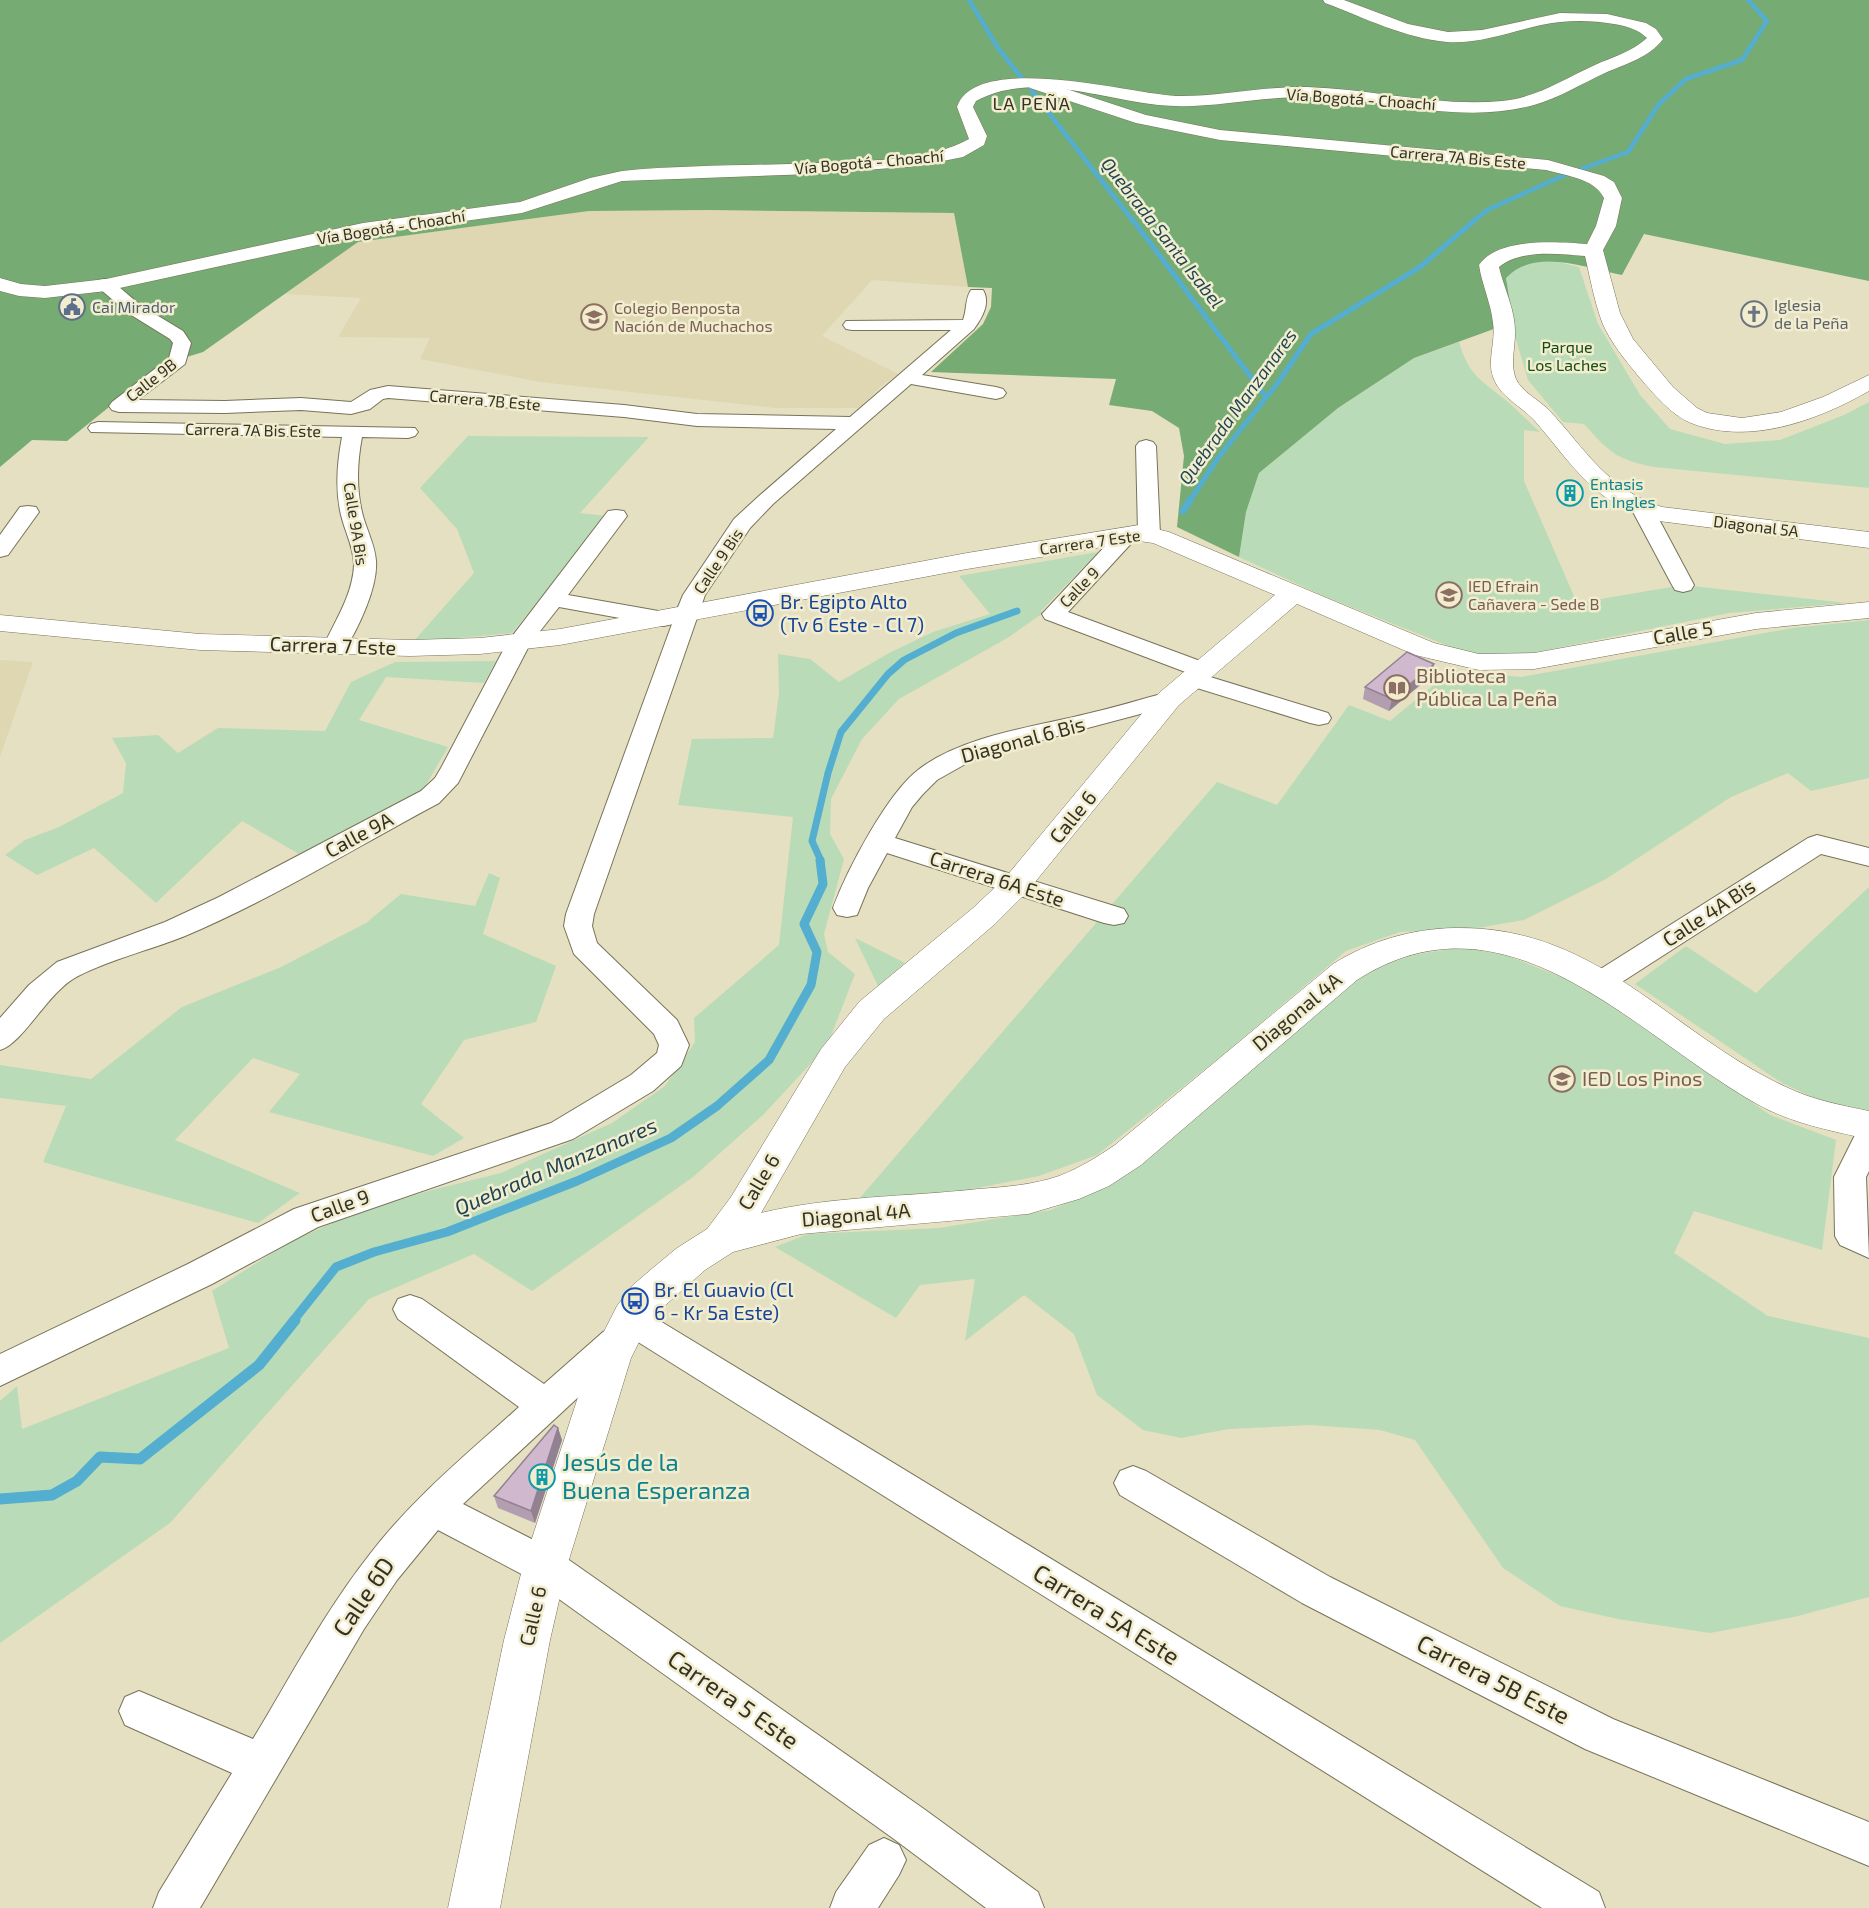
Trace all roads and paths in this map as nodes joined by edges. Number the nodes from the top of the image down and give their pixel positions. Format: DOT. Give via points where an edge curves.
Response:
graph roads {
  1 [pos="1330,0"];
  2 [pos="1036,84"];
  3 [pos="1593,250"];
  4 [pos="0,284"];
  5 [pos="105,284"];
  6 [pos="977,294"];
  7 [pos="852,325"];
  8 [pos="968,325"];
  9 [pos="908,378"];
  10 [pos="1869,382"];
  11 [pos="996,393"];
  12 [pos="119,406"];
  13 [pos="856,423"];
  14 [pos="98,428"];
  15 [pos="353,432"];
  16 [pos="408,432"];
  17 [pos="1146,446"];
  18 [pos="1643,510"];
  19 [pos="28,512"];
  20 [pos="616,516"];
  21 [pos="1139,534"];
  22 [pos="1869,540"];
  23 [pos="0,550"];
  24 [pos="1683,585"];
  25 [pos="1294,593"];
  26 [pos="554,599"];
  27 [pos="1869,610"];
  28 [pos="676,617"];
  29 [pos="0,623"];
  30 [pos="519,643"];
  31 [pos="335,647"];
  32 [pos="1498,663"];
  33 [pos="1188,682"];
  34 [pos="1319,718"];
  35 [pos="880,842"];
  36 [pos="1869,857"];
  37 [pos="1016,885"];
  38 [pos="847,908"];
  39 [pos="1114,916"];
  40 [pos="1601,982"];
  41 [pos="0,1039"];
  42 [pos="674,1045"];
  43 [pos="1869,1125"];
  44 [pos="1869,1138"];
  45 [pos="721,1240"];
  46 [pos="1860,1240"];
  47 [pos="410,1309"];
  48 [pos="625,1328"];
  49 [pos="0,1371"];
  50 [pos="546,1406"];
  51 [pos="1133,1483"];
  52 [pos="433,1508"];
  53 [pos="544,1566"];
  54 [pos="139,1711"];
  55 [pos="261,1764"];
  56 [pos="1869,1844"];
  57 [pos="884,1860"];
  58 [pos="175,1908"];
  59 [pos="474,1908"];
  60 [pos="852,1908"];
  61 [pos="1022,1908"];
  62 [pos="1583,1908"];
  1 -- 2 [label="street, Vía Bogotá - Choachí" via="1404,29 1438,36 1483,35 1546,20 1586,16 1640,27 1655,39 1643,49 1560,90 1531,101 1496,106 1447,106 1319,92 1170,101"];
  2 -- 3 [label="street, Carrera 7A Bis Este" via="1142,119 1199,132 1529,163 1587,175 1607,186 1613,198 1606,226"];
  2 -- 5 [label="street, Vía Bogotá - Choachí" via="1001,86 972,95 965,107 978,141 945,156 833,168 692,170 622,176 522,207 364,229"];
  3 -- 10 [label="street" via="1615,328 1675,404 1700,418 1746,424 1777,421 1803,414"];
  3 -- 18 [label="street, Diagonal 5A" via="1523,250 1489,265 1505,326 1502,367 1505,380 1542,416 1589,474"];
  4 -- 5 [label="street, Vía Bogotá - Choachí" via="36,292"];
  5 -- 12 [label="street, Calle 9B" via="134,309 177,335 182,343 178,360"];
  6 -- 8 [label="street" via="974,318"];
  7 -- 8 [label="street"];
  8 -- 9 [label="street, Calle 9 Bis"];
  9 -- 11 [label="street"];
  9 -- 13 [label="street, Calle 9 Bis"];
  12 -- 13 [label="street, Carrera 7B Este" via="301,404 351,408 388,392 697,420"];
  13 -- 28 [label="street, Calle 9 Bis" via="742,524"];
  14 -- 15 [label="street, Carrera 7A Bis Este"];
  15 -- 16 [label="street, Carrera 7A Bis Este"];
  15 -- 31 [label="street, Calle 9A Bis" via="349,449 349,501 365,566 361,586"];
  17 -- 21 [label="street" via="1148,462"];
  18 -- 22 [label="street, Diagonal 5A"];
  18 -- 24 [label="street"];
  19 -- 23 [label="street"];
  20 -- 26 [label="street, Calle 9A"];
  21 -- 25 [label="street, Carrera 7 Este"];
  21 -- 28 [label="street, Carrera 7 Este" via="967,561"];
  21 -- 33 [label="street, Calle 9" via="1053,614"];
  25 -- 32 [label="street, Carrera 7 Este" via="1425,649 1461,659"];
  25 -- 33 [label="street, Calle 6"];
  26 -- 28 [label="street, Carrera 7 Este"];
  26 -- 30 [label="street, Calle 9A"];
  27 -- 32 [label="street, Calle 5" via="1756,621 1534,661"];
  28 -- 30 [label="street, Carrera 7 Este"];
  28 -- 42 [label="street, Calle 9 Bis" via="578,926 584,947 666,1028"];
  29 -- 31 [label="street, Carrera 7 Este" via="161,639"];
  30 -- 31 [label="street, Carrera 7 Este" via="443,648"];
  30 -- 41 [label="street, Calle 9A" via="454,768 430,797 219,909 67,969 31,1000"];
  33 -- 34 [label="street"];
  33 -- 35 [label="street, Diagonal 6 Bis" via="1112,716 1005,740 953,758 930,771 909,792"];
  33 -- 37 [label="street, Calle 6"];
  35 -- 37 [label="street, Carrera 6A Este"];
  35 -- 38 [label="street, Diagonal 6 Bis"];
  36 -- 40 [label="street, Calle 4A Bis" via="1817,844"];
  37 -- 39 [label="street, Carrera 6A Este"];
  37 -- 45 [label="street, Calle 6" via="872,1010 851,1035 810,1094 749,1200"];
  40 -- 43 [label="street, Diagonal 4A" via="1763,1093 1817,1115"];
  40 -- 45 [label="street, Diagonal 4A" via="1543,953 1513,944 1477,939 1411,943 1362,960 1345,972 1128,1155 1066,1189 1028,1199 801,1219"];
  42 -- 49 [label="street, Calle 9" via="670,1058 642,1083 562,1131 306,1218"];
  44 -- 46 [label="street" via="1850,1177"];
  45 -- 48 [label="street, Calle 6" via="691,1259 647,1297"];
  47 -- 50 [label="street"];
  48 -- 50 [label="street, Calle 6D"];
  48 -- 53 [label="street, Calle 6" via="608,1367"];
  48 -- 62 [label="street, Carrera 5A Este" via="648,1331"];
  50 -- 52 [label="street, Calle 6D"];
  51 -- 56 [label="street, Carrera 5B Este" via="1316,1590 1600,1734"];
  52 -- 53 [label="street, Carrera 5 Este"];
  52 -- 55 [label="street, Calle 6D" via="383,1567 350,1616"];
  53 -- 59 [label="street, Calle 6"];
  53 -- 61 [label="street, Carrera 5 Este"];
  54 -- 55 [label="street"];
  55 -- 58 [label="street, Calle 6D"];
  57 -- 60 [label="street"];
}
